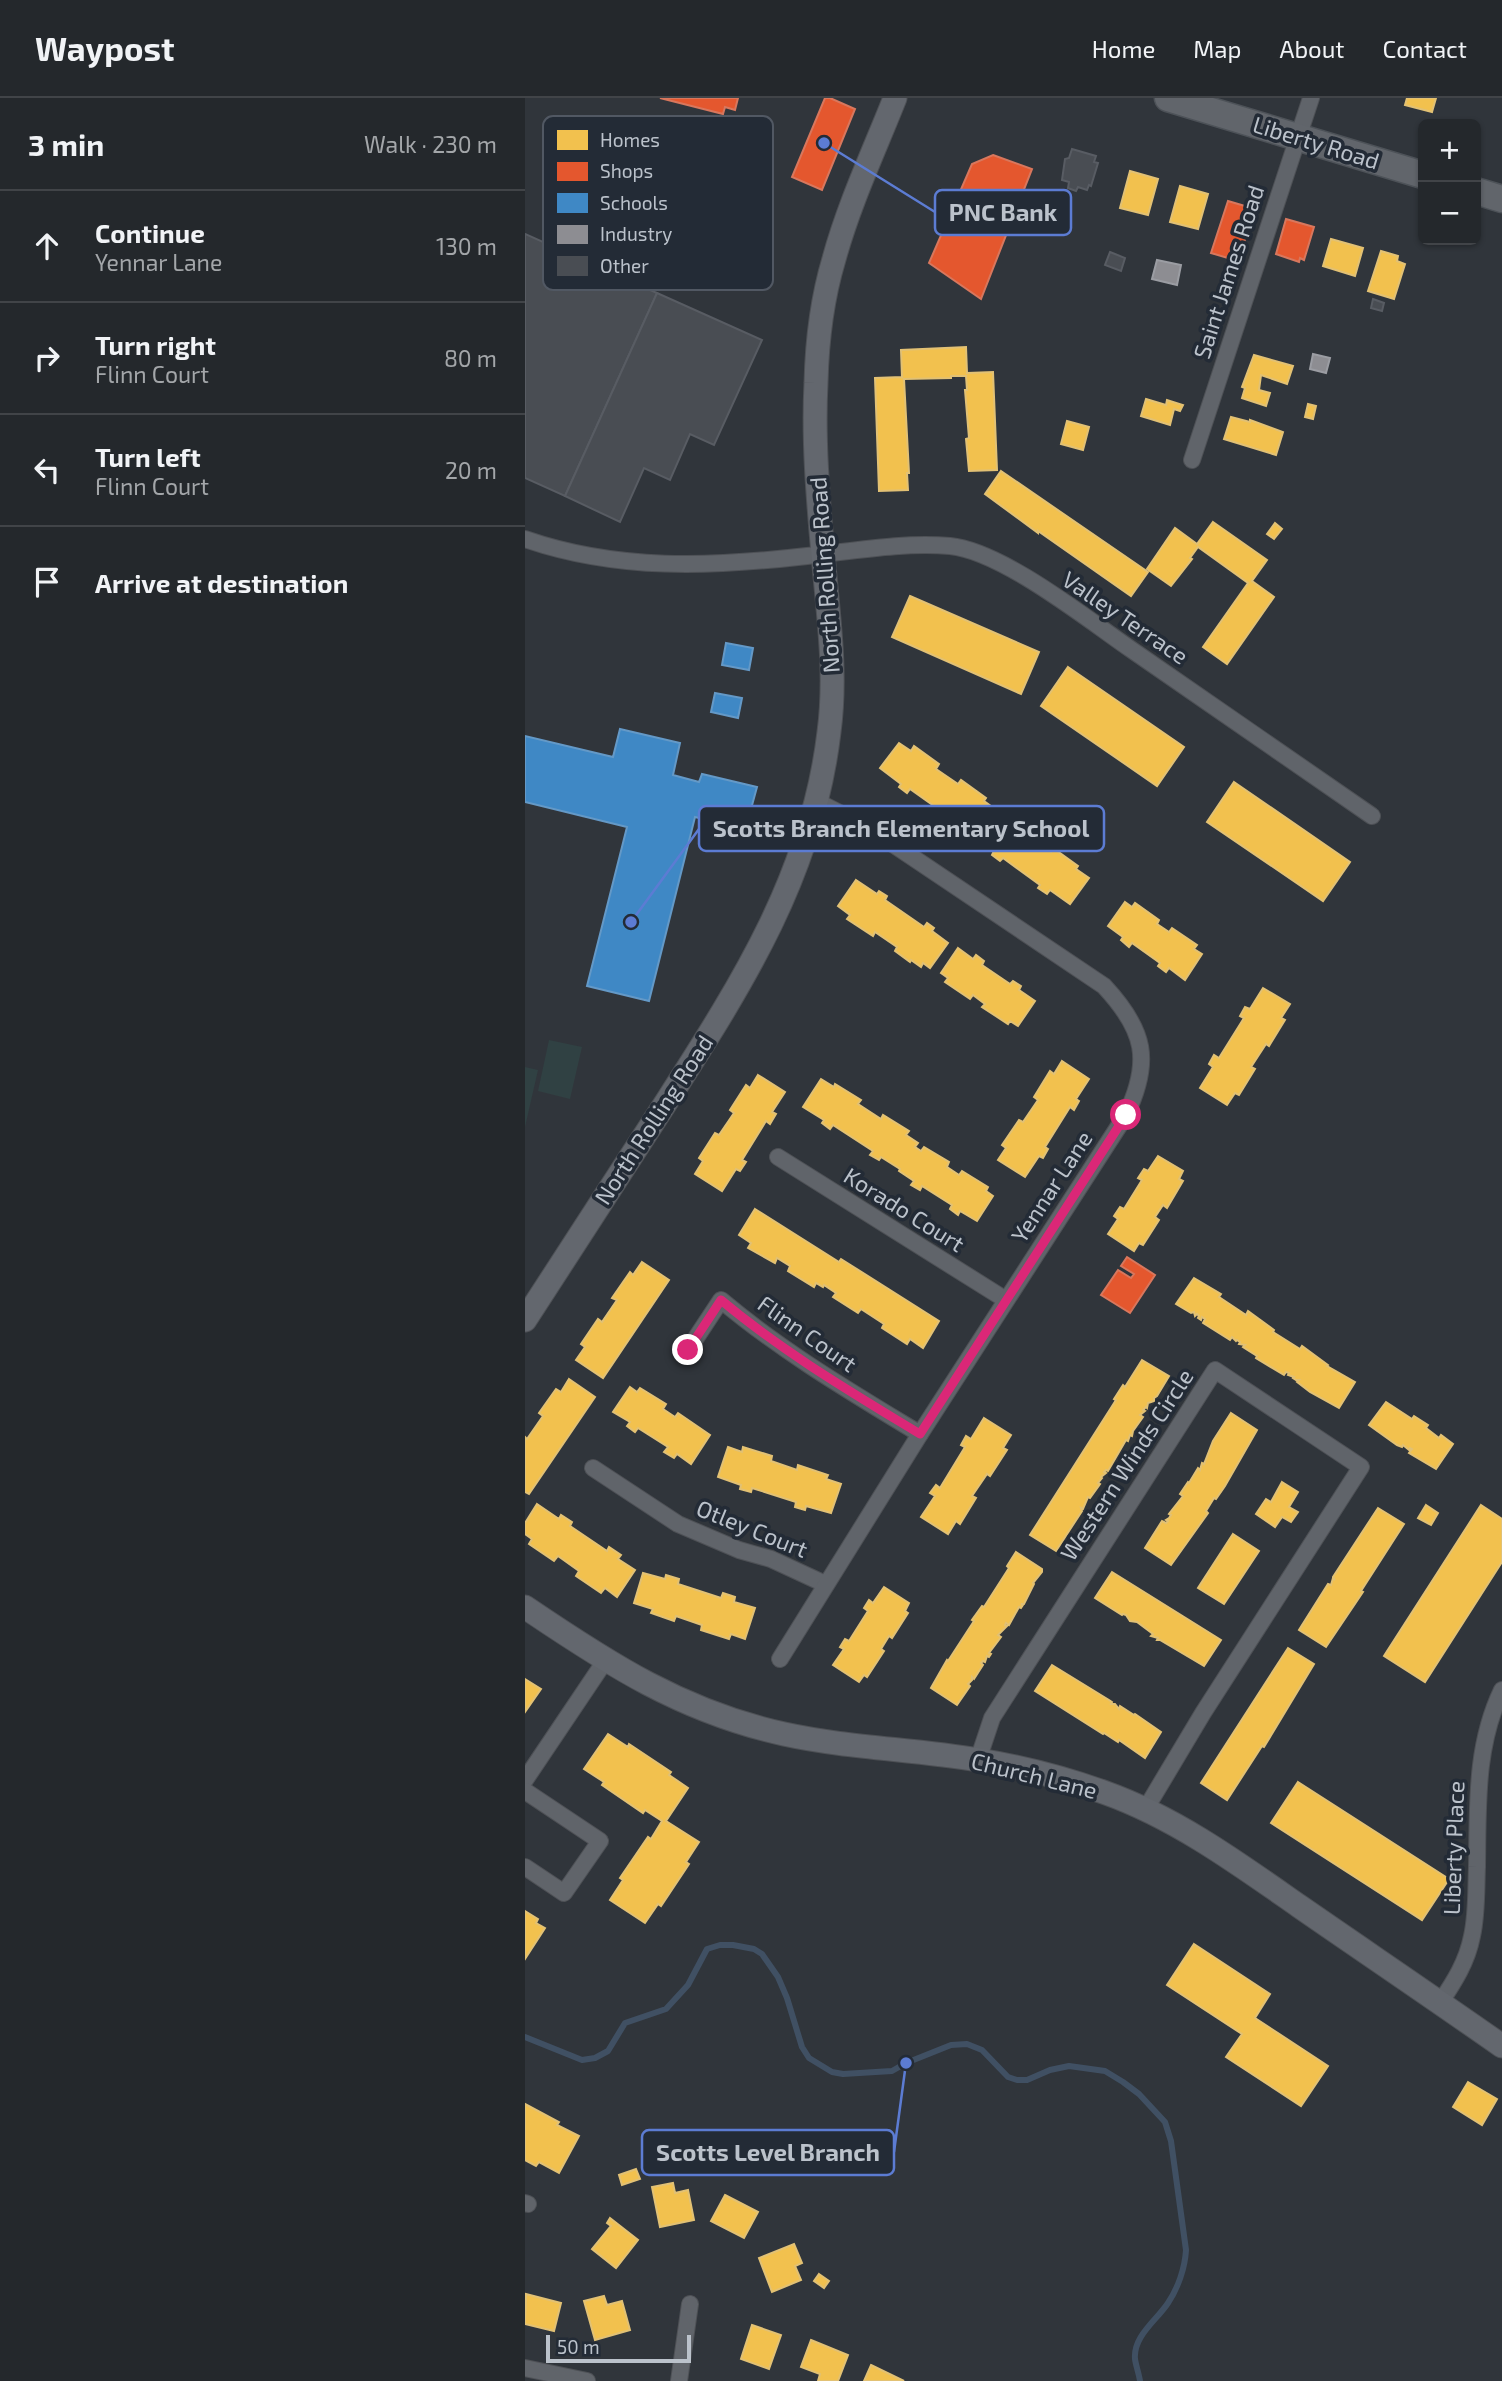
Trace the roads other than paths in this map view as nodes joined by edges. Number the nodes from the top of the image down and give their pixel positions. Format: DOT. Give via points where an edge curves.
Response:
graph roads {
  1 [pos="895,98"];
  2 [pos="1168,98"];
  3 [pos="1311,98"];
  4 [pos="1297,137"];
  5 [pos="1418,173"];
  6 [pos="1481,193"];
  7 [pos="1502,199"];
  8 [pos="1192,460"];
  9 [pos="525,539"];
  10 [pos="823,555"];
  11 [pos="816,801"];
  12 [pos="1371,816"];
  13 [pos="778,1157"];
  14 [pos="1006,1300"];
  15 [pos="525,1320"];
  16 [pos="688,1350"];
  17 [pos="920,1434"];
  18 [pos="593,1468"];
  19 [pos="825,1584"];
  20 [pos="525,1608"];
  21 [pos="780,1659"];
  22 [pos="605,1661"];
  23 [pos="1502,1689"];
  24 [pos="978,1760"];
  25 [pos="525,1780"];
  26 [pos="525,1791"];
  27 [pos="1145,1810"];
  28 [pos="525,1867"];
  29 [pos="1440,2003"];
  30 [pos="1502,2046"];
  31 [pos="690,2304"];
  32 [pos="525,2368"];
  33 [pos="587,2381"];
  34 [pos="679,2381"];
  1 -- 10 [label="street, North Rolling Road" via="847,216 820,321 815,385"];
  2 -- 4 [label="main road, Liberty Road"];
  3 -- 4 [label="street, Saint James Road"];
  4 -- 5 [label="main road, Liberty Road"];
  4 -- 8 [label="street, Saint James Road"];
  6 -- 7 [label="main road"];
  9 -- 10 [label="street, Valley Terrace" via="556,550 661,565"];
  10 -- 11 [label="street, North Rolling Road" via="833,649 829,732"];
  10 -- 12 [label="street, Valley Terrace" via="919,545 980,553 1064,603"];
  11 -- 14 [label="street, Yennar Lane" via="869,828 1104,986 1124,1007 1135,1032 1142,1051 1142,1071 1126,1115"];
  11 -- 15 [label="street, North Rolling Road" via="802,853 750,966"];
  13 -- 14 [label="street, Korado Court"];
  14 -- 17 [label="street, Yennar Lane"];
  16 -- 17 [label="street, Flinn Court" via="721,1300 802,1362"];
  17 -- 19 [label="street, Yennar Lane"];
  18 -- 19 [label="street, Otley Court" via="678,1524"];
  19 -- 21 [label="street, Yennar Lane"];
  20 -- 22 [label="street, Church Lane"];
  22 -- 24 [label="street, Church Lane" via="660,1691 781,1734"];
  22 -- 25 [label="street"];
  23 -- 29 [label="street, Liberty Place" via="1488,1723 1478,1780 1472,1937 1459,1974"];
  24 -- 27 [label="street, Church Lane" via="1071,1781"];
  24 -- 27 [label="street, Western Winds Circle" via="992,1718 1215,1370 1361,1467"];
  26 -- 28 [label="street" via="600,1841 564,1893"];
  27 -- 29 [label="street, Church Lane" via="1256,1876"];
  29 -- 30 [label="street, Church Lane"];
  31 -- 34 [label="street"];
  32 -- 33 [label="street"];
}
